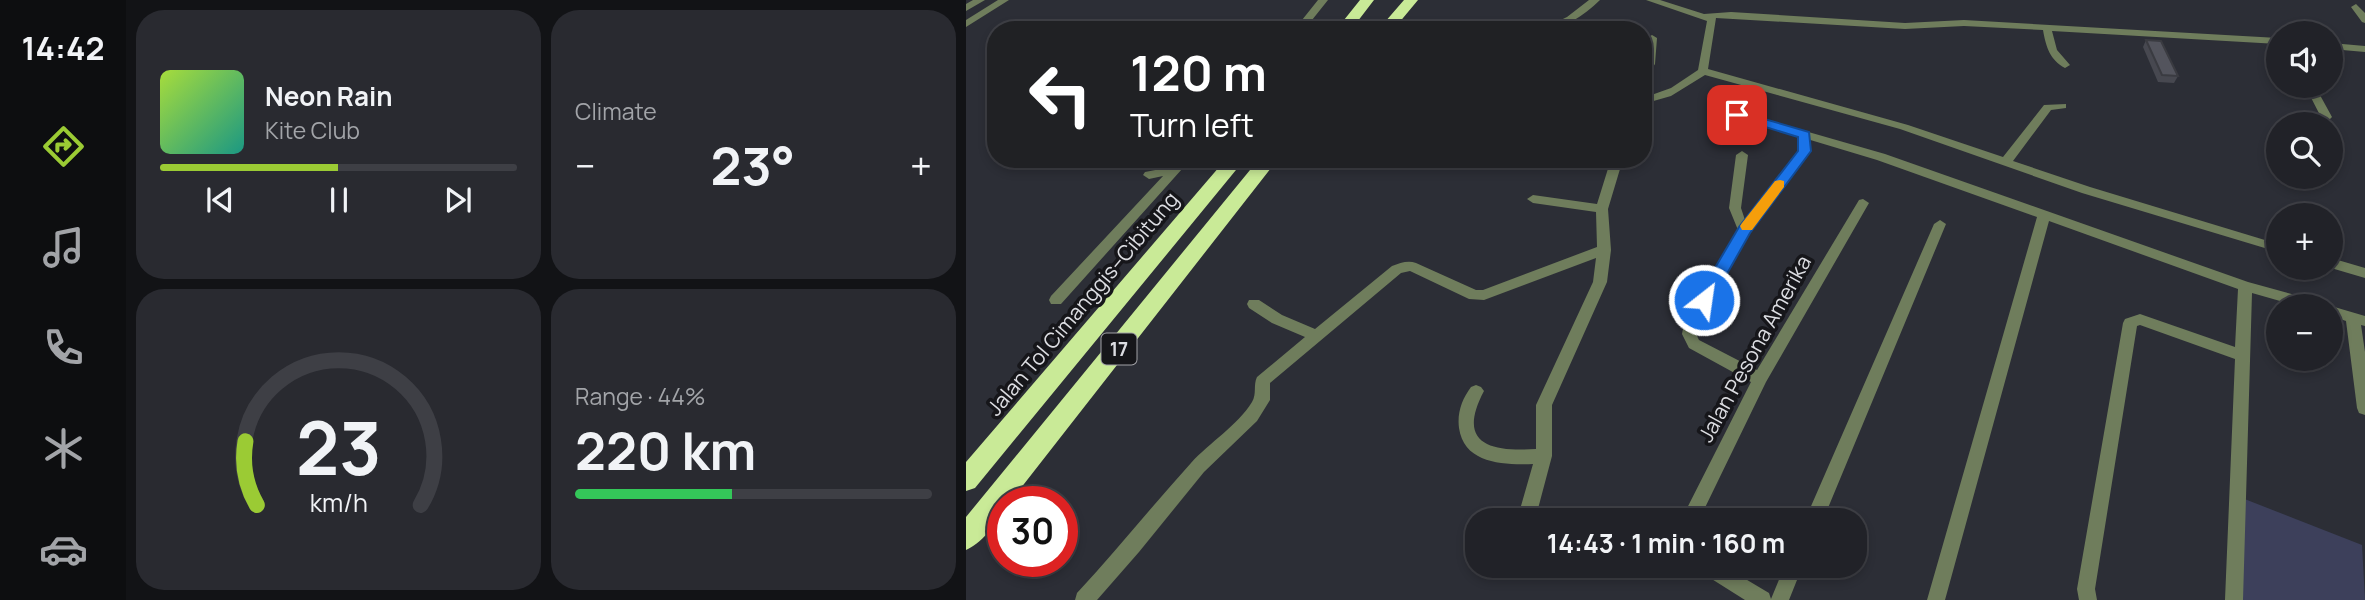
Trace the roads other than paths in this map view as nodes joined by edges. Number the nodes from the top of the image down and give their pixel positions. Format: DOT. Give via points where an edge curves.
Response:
graph roads {
  1 [pos="1004,0"];
  2 [pos="1323,0"];
  3 [pos="1357,0"];
  4 [pos="1367,0"];
  5 [pos="1392,0"];
  6 [pos="1411,0"];
  7 [pos="1595,0"];
  8 [pos="1651,0"];
  9 [pos="966,1"];
  10 [pos="979,1"];
  11 [pos="1668,2"];
  12 [pos="2356,7"];
  13 [pos="966,8"];
  14 [pos="1707,16"];
  15 [pos="2365,20"];
  16 [pos="1306,21"];
  17 [pos="1345,21"];
  18 [pos="1348,21"];
  19 [pos="1376,21"];
  20 [pos="1393,21"];
  21 [pos="1565,21"];
  22 [pos="966,24"];
  23 [pos="2048,28"];
  24 [pos="2266,40"];
  25 [pos="2343,47"];
  26 [pos="2365,49"];
  27 [pos="2065,65"];
  28 [pos="1703,71"];
  29 [pos="1652,100"];
  30 [pos="2062,106"];
  31 [pos="1715,108"];
  32 [pos="1804,135"];
  33 [pos="1836,144"];
  34 [pos="1804,151"];
  35 [pos="1742,155"];
  36 [pos="2006,162"];
  37 [pos="1165,168"];
  38 [pos="1166,168"];
  39 [pos="1228,168"];
  40 [pos="1264,168"];
  41 [pos="1614,168"];
  42 [pos="1149,175"];
  43 [pos="1533,199"];
  44 [pos="1863,203"];
  45 [pos="1602,209"];
  46 [pos="2044,216"];
  47 [pos="1940,224"];
  48 [pos="1744,230"];
  49 [pos="2266,244"];
  50 [pos="1604,250"];
  51 [pos="2343,267"];
  52 [pos="2365,273"];
  53 [pos="2245,286"];
  54 [pos="2273,294"];
  55 [pos="1056,300"];
  56 [pos="1254,304"];
  57 [pos="2359,319"];
  58 [pos="1317,336"];
  59 [pos="2242,355"];
  60 [pos="1760,379"];
  61 [pos="1476,391"];
  62 [pos="2365,397"];
  63 [pos="1544,456"];
  64 [pos="966,480"];
  65 [pos="1529,508"];
  66 [pos="1696,508"];
  67 [pos="1819,508"];
  68 [pos="966,537"];
  69 [pos="1726,578"];
  70 [pos="1789,578"];
  71 [pos="1084,600"];
  72 [pos="1762,600"];
  73 [pos="1780,600"];
  74 [pos="1936,600"];
  75 [pos="2088,600"];
  76 [pos="2234,600"];
  1 -- 22 [label="street"];
  2 -- 16 [label="street"];
  3 -- 17 [label="highway"];
  4 -- 18 [label="highway"];
  5 -- 19 [label="highway"];
  6 -- 20 [label="highway"];
  7 -- 21 [label="street"];
  8 -- 11 [label="street"];
  9 -- 10 [label="street"];
  10 -- 13 [label="street"];
  11 -- 14 [label="street"];
  12 -- 15 [label="street"];
  14 -- 23 [label="street"];
  14 -- 28 [label="street" via="1713,21"];
  23 -- 24 [label="street"];
  23 -- 27 [label="street" via="2052,51"];
  25 -- 26 [label="street"];
  28 -- 29 [label="street" via="1678,89"];
  28 -- 36 [label="street" via="1904,127"];
  30 -- 36 [label="street" via="2048,107"];
  31 -- 32 [label="street"];
  32 -- 33 [label="street"];
  32 -- 34 [label="street"];
  33 -- 34 [label="street"];
  33 -- 46 [label="street"];
  34 -- 48 [label="street"];
  35 -- 48 [label="street" via="1735,208"];
  36 -- 49 [label="street"];
  37 -- 42 [label="street"];
  38 -- 55 [label="street"];
  39 -- 64 [label="highway, Jalan Tol Cimanggis–Cibitung / 17"];
  40 -- 68 [label="highway, 17"];
  41 -- 45 [label="street"];
  43 -- 45 [label="street"];
  44 -- 60 [label="street, Jalan Pesona Amerika"];
  45 -- 50 [label="street"];
  46 -- 53 [label="street"];
  46 -- 74 [label="street"];
  47 -- 67 [label="street"];
  48 -- 60 [label="street" via="1689,334 1694,344"];
  50 -- 58 [label="street" via="1484,295 1474,295 1412,266 1396,269"];
  50 -- 63 [label="street" via="1600,282 1544,405"];
  51 -- 52 [label="street"];
  53 -- 54 [label="street"];
  53 -- 59 [label="street"];
  56 -- 58 [label="street"];
  57 -- 62 [label="street"];
  58 -- 71 [label="street" via="1262,381 1262,400 1251,416 1198,467"];
  59 -- 75 [label="street" via="2140,319 2130,323 2086,589"];
  59 -- 76 [label="street"];
  60 -- 66 [label="street, Jalan Pesona Amerika"];
  61 -- 63 [label="street" via="1466,414 1465,433 1472,446 1498,456"];
  63 -- 65 [label="street"];
  69 -- 72 [label="street"];
  70 -- 73 [label="street"];
}
